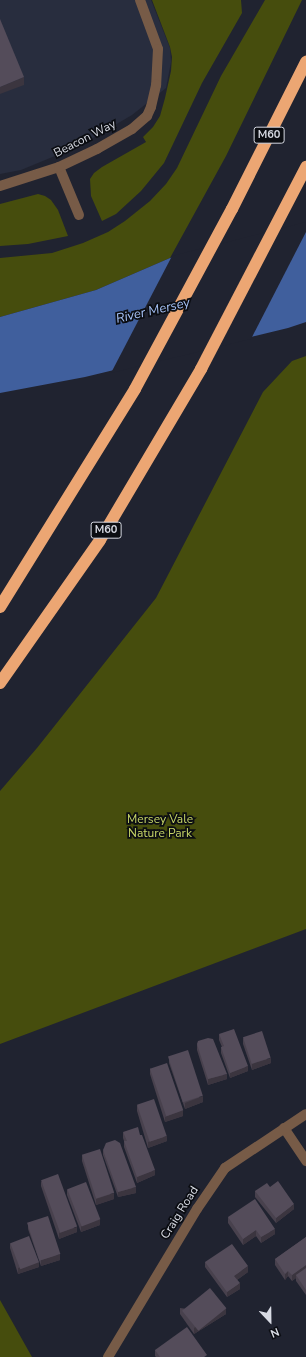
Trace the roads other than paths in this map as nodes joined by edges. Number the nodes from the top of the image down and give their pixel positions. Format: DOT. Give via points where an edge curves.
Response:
graph roads {
  1 [pos="140,0"];
  2 [pos="306,62"];
  3 [pos="59,167"];
  4 [pos="306,167"];
  5 [pos="0,186"];
  6 [pos="79,215"];
  7 [pos="0,607"];
  8 [pos="0,684"];
  9 [pos="306,1114"];
  10 [pos="284,1128"];
  11 [pos="306,1161"];
  12 [pos="108,1357"];
  1 -- 3 [label="street, Beacon Way" via="158,49 156,85 151,107 142,121 97,149"];
  2 -- 7 [label="highway, M60" via="232,209 135,389"];
  3 -- 5 [label="street, Beacon Way"];
  3 -- 6 [label="street"];
  4 -- 8 [label="highway, M60" via="201,368 100,540"];
  9 -- 10 [label="street, Craig Road"];
  10 -- 11 [label="street"];
  10 -- 12 [label="street, Craig Road" via="225,1168 197,1209"];
}
